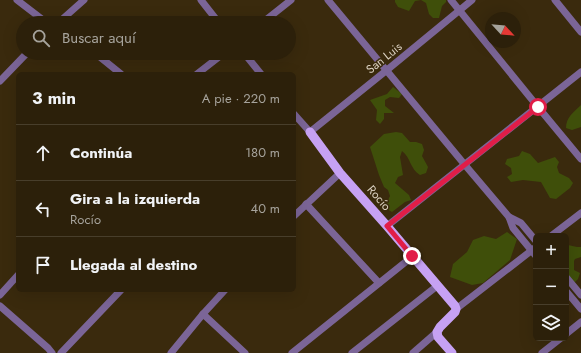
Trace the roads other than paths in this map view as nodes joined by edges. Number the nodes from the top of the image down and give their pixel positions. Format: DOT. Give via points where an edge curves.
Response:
graph roads {
  1 [pos="17,0"];
  2 [pos="84,0"];
  3 [pos="201,0"];
  4 [pos="291,0"];
  5 [pos="328,0"];
  6 [pos="451,0"];
  7 [pos="472,0"];
  8 [pos="555,0"];
  9 [pos="459,10"];
  10 [pos="38,16"];
  11 [pos="66,16"];
  12 [pos="214,16"];
  13 [pos="271,16"];
  14 [pos="581,32"];
  15 [pos="20,60"];
  16 [pos="104,60"];
  17 [pos="215,60"];
  18 [pos="250,60"];
  19 [pos="387,70"];
  20 [pos="119,72"];
  21 [pos="200,72"];
  22 [pos="259,72"];
  23 [pos="581,72"];
  24 [pos="0,81"];
  25 [pos="538,107"];
  26 [pos="296,116"];
  27 [pos="310,132"];
  28 [pos="581,159"];
  29 [pos="465,164"];
  30 [pos="340,173"];
  31 [pos="306,204"];
  32 [pos="581,213"];
  33 [pos="296,214"];
  34 [pos="510,217"];
  35 [pos="387,226"];
  36 [pos="555,233"];
  37 [pos="533,237"];
  38 [pos="533,249"];
  39 [pos="533,252"];
  40 [pos="412,256"];
  41 [pos="16,277"];
  42 [pos="569,281"];
  43 [pos="379,283"];
  44 [pos="438,286"];
  45 [pos="119,292"];
  46 [pos="223,292"];
  47 [pos="0,295"];
  48 [pos="569,295"];
  49 [pos="581,295"];
  50 [pos="0,306"];
  51 [pos="456,309"];
  52 [pos="581,309"];
  53 [pos="203,314"];
  54 [pos="581,322"];
  55 [pos="437,332"];
  56 [pos="569,332"];
  57 [pos="557,341"];
  58 [pos="52,353"];
  59 [pos="61,353"];
  60 [pos="171,353"];
  61 [pos="245,353"];
  62 [pos="292,353"];
  63 [pos="352,353"];
  64 [pos="413,353"];
  65 [pos="452,353"];
  66 [pos="542,353"];
  1 -- 10 [label="street"];
  2 -- 11 [label="street"];
  3 -- 12 [label="street"];
  4 -- 13 [label="street"];
  5 -- 19 [label="street"];
  6 -- 9 [label="street"];
  7 -- 9 [label="street, San Luis"];
  8 -- 14 [label="street"];
  9 -- 19 [label="street, San Luis"];
  9 -- 25 [label="street"];
  15 -- 24 [label="street"];
  16 -- 20 [label="street"];
  17 -- 21 [label="street"];
  18 -- 22 [label="street"];
  19 -- 27 [label="street, San Luis"];
  19 -- 29 [label="street"];
  23 -- 25 [label="street"];
  25 -- 28 [label="street"];
  25 -- 29 [label="street"];
  26 -- 27 [label="street, Rocío"];
  27 -- 30 [label="main road, Rocío"];
  29 -- 34 [label="street"];
  29 -- 35 [label="street"];
  30 -- 31 [label="street"];
  30 -- 35 [label="main road, Rocío"];
  31 -- 33 [label="street"];
  31 -- 43 [label="street"];
  32 -- 36 [label="street"];
  34 -- 37 [label="street" via="521,223"];
  34 -- 38 [label="street" via="513,228"];
  35 -- 40 [label="main road, Rocío"];
  39 -- 51 [label="street"];
  40 -- 43 [label="street"];
  40 -- 44 [label="main road, Rocío"];
  41 -- 47 [label="street"];
  42 -- 49 [label="street"];
  43 -- 62 [label="street"];
  44 -- 51 [label="main road, Rocío"];
  44 -- 63 [label="street"];
  45 -- 59 [label="street"];
  46 -- 53 [label="street"];
  48 -- 52 [label="street"];
  50 -- 58 [label="street"];
  51 -- 55 [label="main road"];
  53 -- 60 [label="street"];
  53 -- 61 [label="street"];
  54 -- 56 [label="street"];
  55 -- 64 [label="street"];
  55 -- 65 [label="main road" via="438,337"];
  57 -- 66 [label="street"];
}
